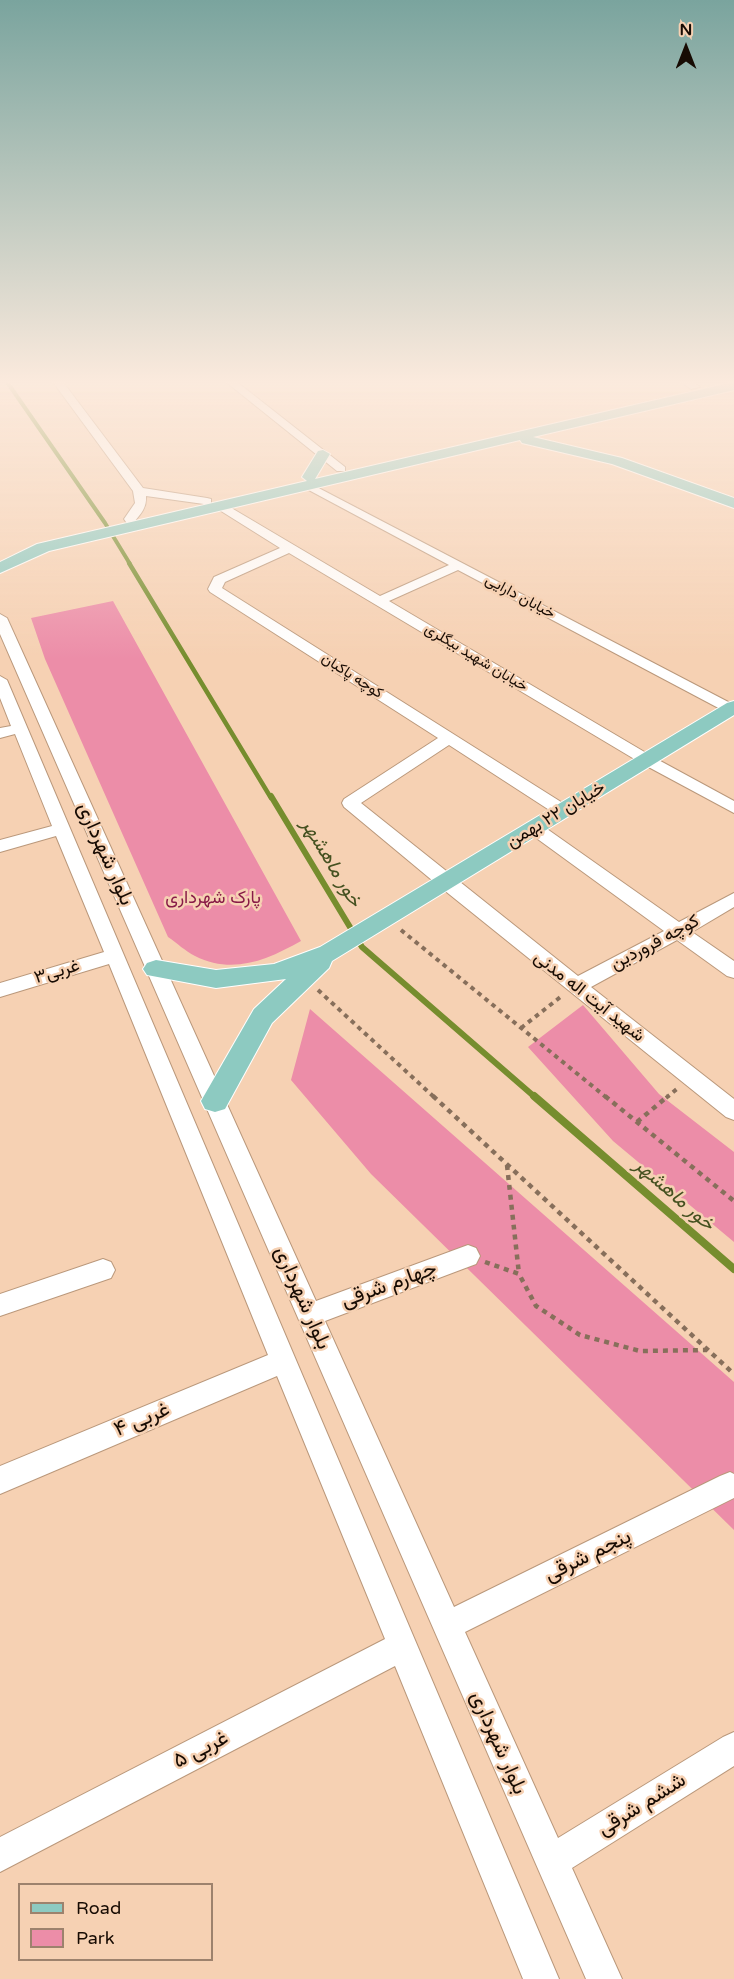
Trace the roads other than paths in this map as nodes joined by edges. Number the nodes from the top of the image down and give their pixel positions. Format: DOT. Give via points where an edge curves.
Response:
graph roads {
  1 [pos="127,474"];
  2 [pos="312,474"];
  3 [pos="327,474"];
  4 [pos="341,474"];
  5 [pos="659,474"];
  6 [pos="669,474"];
  7 [pos="309,481"];
  8 [pos="706,489"];
  9 [pos="139,491"];
  10 [pos="734,496"];
  11 [pos="213,504"];
  12 [pos="734,504"];
  13 [pos="130,521"];
  14 [pos="82,534"];
  15 [pos="12,544"];
  16 [pos="290,548"];
  17 [pos="459,565"];
  18 [pos="0,568"];
  19 [pos="379,601"];
  20 [pos="3,631"];
  21 [pos="0,680"];
  22 [pos="733,708"];
  23 [pos="10,730"];
  24 [pos="448,738"];
  25 [pos="647,760"];
  26 [pos="734,808"];
  27 [pos="563,811"];
  28 [pos="534,828"];
  29 [pos="62,829"];
  30 [pos="0,846"];
  31 [pos="445,882"];
  32 [pos="734,899"];
  33 [pos="679,931"];
  34 [pos="329,953"];
  35 [pos="115,955"];
  36 [pos="156,969"];
  37 [pos="734,971"];
  38 [pos="576,986"];
  39 [pos="0,990"];
  40 [pos="215,1101"];
  41 [pos="734,1111"];
  42 [pos="468,1256"];
  43 [pos="103,1270"];
  44 [pos="0,1305"];
  45 [pos="310,1315"];
  46 [pos="283,1361"];
  47 [pos="0,1480"];
  48 [pos="730,1486"];
  49 [pos="446,1626"];
  50 [pos="402,1646"];
  51 [pos="734,1748"];
  52 [pos="0,1855"];
  53 [pos="551,1862"];
  54 [pos="541,1979"];
  55 [pos="604,1979"];
  1 -- 9 [label="street"];
  2 -- 7 [label="main road"];
  3 -- 7 [label="main road"];
  4 -- 7 [label="main road"];
  5 -- 8 [label="main road"];
  6 -- 8 [label="main road"];
  7 -- 11 [label="main road"];
  7 -- 17 [label="street, خیابان دارایی"];
  8 -- 10 [label="main road"];
  8 -- 12 [label="main road"];
  9 -- 11 [label="street"];
  9 -- 13 [label="street" via="141,506"];
  11 -- 13 [label="main road"];
  11 -- 16 [label="street, خیابان شهید بیگلری"];
  13 -- 14 [label="main road"];
  14 -- 15 [label="main road"];
  14 -- 18 [label="main road"];
  16 -- 19 [label="street, خیابان شهید بیگلری"];
  16 -- 24 [label="street, کوچه پاکبان" via="219,580 215,589"];
  17 -- 19 [label="street"];
  17 -- 22 [label="street, خیابان دارایی"];
  19 -- 25 [label="street, خیابان شهید بیگلری"];
  20 -- 36 [label="street, بلوار شهرداری"];
  21 -- 23 [label="street, بلوار شهرداری"];
  22 -- 25 [label="main road, خیابان ۲۲ بهمن"];
  23 -- 29 [label="street, بلوار شهرداری"];
  24 -- 27 [label="street, کوچه پاکبان"];
  24 -- 31 [label="street, شهید آیت اله مدنی" via="350,802"];
  25 -- 26 [label="street, خیابان شهید بیگلری"];
  25 -- 27 [label="main road, خیابان ۲۲ بهمن"];
  27 -- 28 [label="main road, خیابان ۲۲ بهمن"];
  28 -- 31 [label="main road, خیابان ۲۲ بهمن"];
  28 -- 33 [label="street"];
  29 -- 30 [label="street"];
  29 -- 35 [label="street, بلوار شهرداری"];
  31 -- 34 [label="main road, خیابان ۲۲ بهمن"];
  31 -- 38 [label="street, شهید آیت اله مدنی"];
  32 -- 33 [label="street, کوچه فروردین"];
  33 -- 37 [label="street"];
  33 -- 38 [label="street, کوچه فروردین"];
  34 -- 36 [label="main road" via="276,973 216,979"];
  34 -- 40 [label="main road" via="263,1016"];
  35 -- 39 [label="street, ۳غربی"];
  35 -- 46 [label="street, بلوار شهرداری"];
  36 -- 40 [label="street, بلوار شهرداری"];
  38 -- 41 [label="street, شهید آیت اله مدنی"];
  40 -- 45 [label="street, بلوار شهرداری"];
  42 -- 45 [label="street, چهارم شرقی"];
  43 -- 44 [label="street"];
  45 -- 49 [label="street, بلوار شهرداری"];
  46 -- 47 [label="street, ۴ غربی"];
  46 -- 50 [label="street, بلوار شهرداری"];
  48 -- 49 [label="street, پنجم شرقی"];
  49 -- 53 [label="street, بلوار شهرداری"];
  50 -- 52 [label="street, ۵ غربی"];
  50 -- 54 [label="street, بلوار شهرداری"];
  51 -- 53 [label="street, ششم شرقی"];
  53 -- 55 [label="street, بلوار شهرداری"];
}
